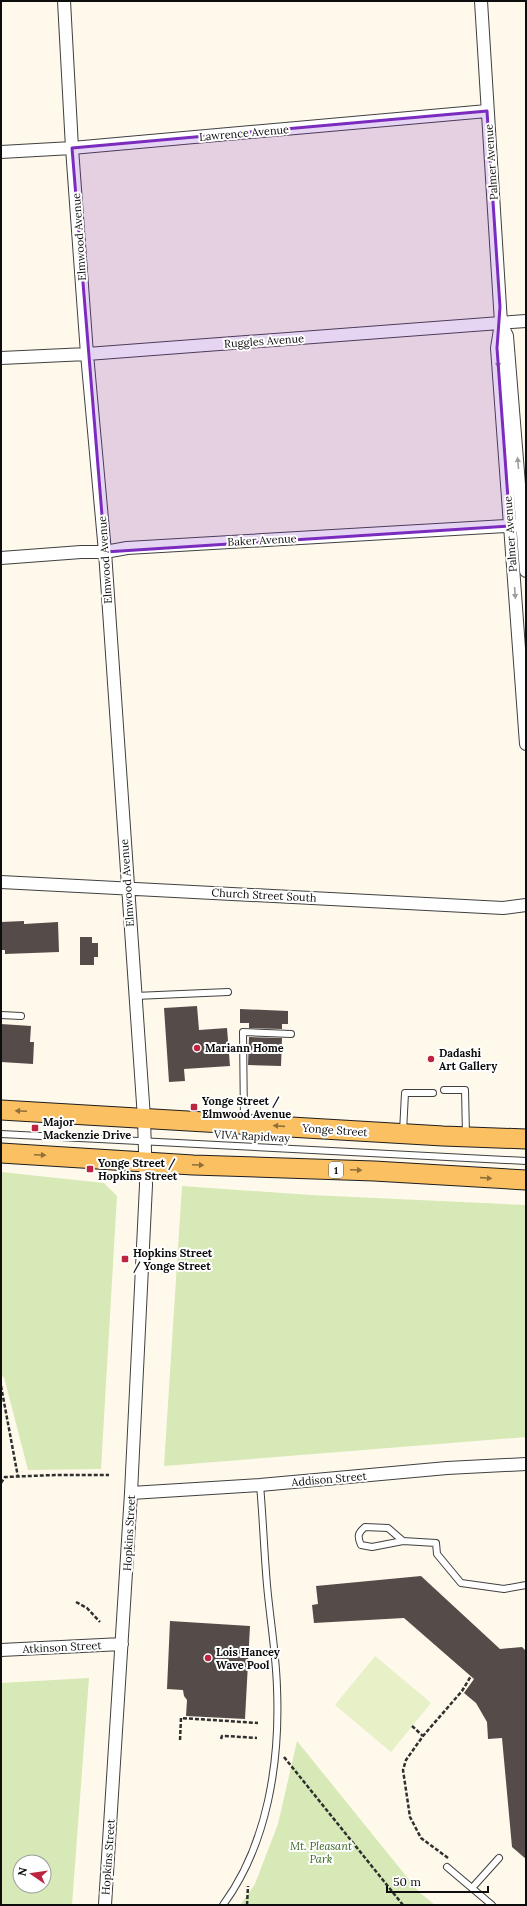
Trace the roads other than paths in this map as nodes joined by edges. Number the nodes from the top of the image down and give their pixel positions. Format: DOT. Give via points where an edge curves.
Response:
graph roads {
  1 [pos="64,1"];
  2 [pos="481,1"];
  3 [pos="487,112"];
  4 [pos="72,148"];
  5 [pos="1,152"];
  6 [pos="526,321"];
  7 [pos="501,323"];
  8 [pos="88,354"];
  9 [pos="1,358"];
  10 [pos="523,525"];
  11 [pos="510,526"];
  12 [pos="105,552"];
  13 [pos="1,558"];
  14 [pos="526,571"];
  15 [pos="526,744"];
  16 [pos="1,882"];
  17 [pos="128,889"];
  18 [pos="526,905"];
  19 [pos="228,992"];
  20 [pos="135,996"];
  21 [pos="1,1015"];
  22 [pos="21,1016"];
  23 [pos="291,1034"];
  24 [pos="444,1090"];
  25 [pos="434,1093"];
  26 [pos="1,1110"];
  27 [pos="144,1118"];
  28 [pos="244,1124"];
  29 [pos="1,1134"];
  30 [pos="403,1134"];
  31 [pos="466,1137"];
  32 [pos="526,1139"];
  33 [pos="145,1141"];
  34 [pos="1,1153"];
  35 [pos="145,1161"];
  36 [pos="526,1161"];
  37 [pos="526,1180"];
  38 [pos="526,1464"];
  39 [pos="260,1485"];
  40 [pos="131,1493"];
  41 [pos="403,1541"];
  42 [pos="526,1585"];
  43 [pos="122,1644"];
  44 [pos="1,1650"];
  45 [pos="499,1858"];
  46 [pos="447,1868"];
  47 [pos="472,1888"];
  48 [pos="105,1905"];
  49 [pos="223,1905"];
  50 [pos="492,1905"];
  1 -- 4 [label="street, Elmwood Avenue"];
  2 -- 3 [label="street, Palmer Avenue"];
  3 -- 4 [label="street, Lawrence Avenue"];
  3 -- 7 [label="street, Palmer Avenue"];
  4 -- 5 [label="street, Lawrence Avenue"];
  4 -- 8 [label="street, Elmwood Avenue"];
  6 -- 7 [label="street, Ruggles Avenue"];
  7 -- 8 [label="street, Ruggles Avenue"];
  10 -- 7 [label="street, Palmer Avenue, one-way" via="507,336"];
  7 -- 11 [label="street, Palmer Avenue, one-way" via="497,348"];
  8 -- 9 [label="street, Ruggles Avenue"];
  8 -- 12 [label="street, Elmwood Avenue"];
  10 -- 11 [label="street, Baker Avenue"];
  10 -- 14 [label="street, Palmer Avenue"];
  11 -- 12 [label="street, Baker Avenue" via="127,548"];
  11 -- 15 [label="street, Palmer Avenue, one-way"];
  12 -- 13 [label="street, Baker Avenue"];
  12 -- 17 [label="street, Elmwood Avenue"];
  16 -- 17 [label="street, Church Street South"];
  17 -- 18 [label="street, Church Street South" via="503,908"];
  17 -- 20 [label="street, Elmwood Avenue"];
  19 -- 20 [label="lane"];
  20 -- 27 [label="street, Elmwood Avenue"];
  21 -- 22 [label="lane"];
  23 -- 28 [label="lane" via="243,1032"];
  24 -- 31 [label="lane" via="465,1090"];
  25 -- 30 [label="lane" via="405,1093"];
  27 -- 26 [label="main road, Yonge Street, one-way"];
  27 -- 28 [label="main road, Yonge Street"];
  27 -- 33 [label="street, Elmwood Avenue"];
  30 -- 28 [label="main road, Yonge Street, one-way"];
  29 -- 33 [label="lane, VIVA Rapidway"];
  30 -- 31 [label="main road, Yonge Street"];
  31 -- 32 [label="main road, Yonge Street"];
  33 -- 35 [label="street, Hopkins Street"];
  33 -- 36 [label="lane, VIVA Rapidway"];
  34 -- 35 [label="main road, 1, one-way"];
  35 -- 37 [label="main road, 1, one-way"];
  35 -- 40 [label="street, Hopkins Street"];
  38 -- 39 [label="street, Addison Street" via="447,1468"];
  39 -- 40 [label="street, Addison Street"];
  39 -- 49 [label="lane" via="277,1687 277,1738 265,1817 244,1872"];
  40 -- 43 [label="street, Hopkins Street"];
  41 -- 41 [label="lane" via="388,1528 365,1527 359,1532 358,1538 361,1545 372,1547"];
  41 -- 42 [label="lane" via="436,1543 437,1554 461,1583 504,1589"];
  43 -- 44 [label="street, Atkinson Street"];
  43 -- 48 [label="street, Hopkins Street"];
  45 -- 47 [label="lane"];
  46 -- 47 [label="lane"];
  47 -- 50 [label="lane"];
}
